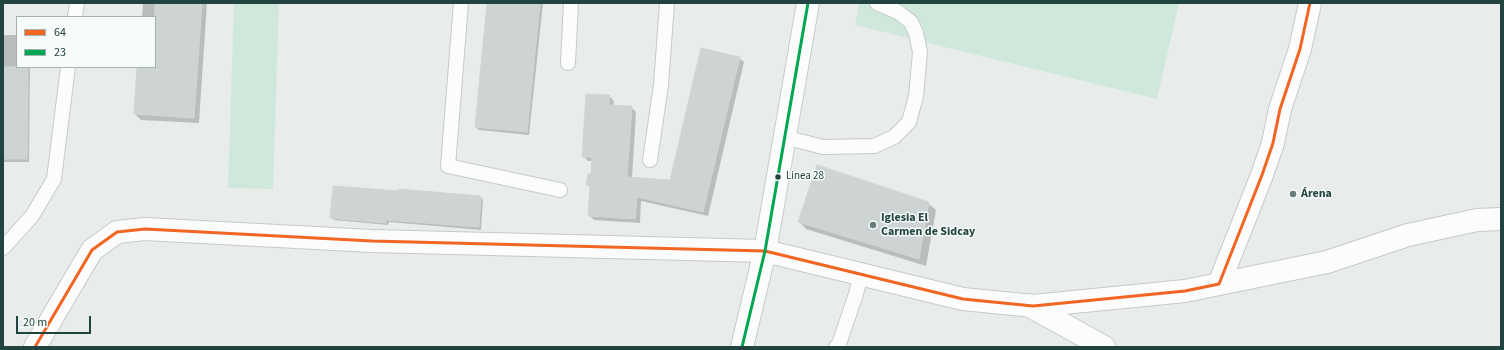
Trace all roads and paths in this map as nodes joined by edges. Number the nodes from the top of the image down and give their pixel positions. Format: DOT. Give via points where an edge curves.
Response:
graph roads {
  1 [pos="76,3"];
  2 [pos="461,3"];
  3 [pos="571,3"];
  4 [pos="667,3"];
  5 [pos="808,3"];
  6 [pos="877,3"];
  7 [pos="1310,3"];
  8 [pos="75,16"];
  9 [pos="568,63"];
  10 [pos="68,68"];
  11 [pos="784,137"];
  12 [pos="650,160"];
  13 [pos="560,190"];
  14 [pos="1501,218"];
  15 [pos="3,248"];
  16 [pos="765,251"];
  17 [pos="860,274"];
  18 [pos="1219,284"];
  19 [pos="1028,306"];
  20 [pos="35,347"];
  21 [pos="742,347"];
  22 [pos="836,347"];
  23 [pos="1104,347"];
  1 -- 8 [label="lane"];
  2 -- 13 [label="lane" via="448,166"];
  3 -- 9 [label="lane"];
  4 -- 12 [label="lane" via="661,84"];
  5 -- 11 [label="street"];
  6 -- 11 [label="lane" via="898,12 911,22 916,32 920,52 916,96 909,122 894,138 874,146 823,147"];
  7 -- 18 [label="street" via="1300,49 1262,175"];
  10 -- 15 [label="lane" via="54,179 32,216"];
  11 -- 16 [label="street"];
  14 -- 18 [label="street" via="1477,220 1408,235 1327,262"];
  16 -- 17 [label="street"];
  16 -- 20 [label="street" via="372,241 145,229 117,232 92,250"];
  16 -- 21 [label="street"];
  17 -- 19 [label="street" via="963,299"];
  17 -- 22 [label="lane" via="853,302"];
  18 -- 19 [label="street" via="1185,291"];
  19 -- 23 [label="street"];
}
